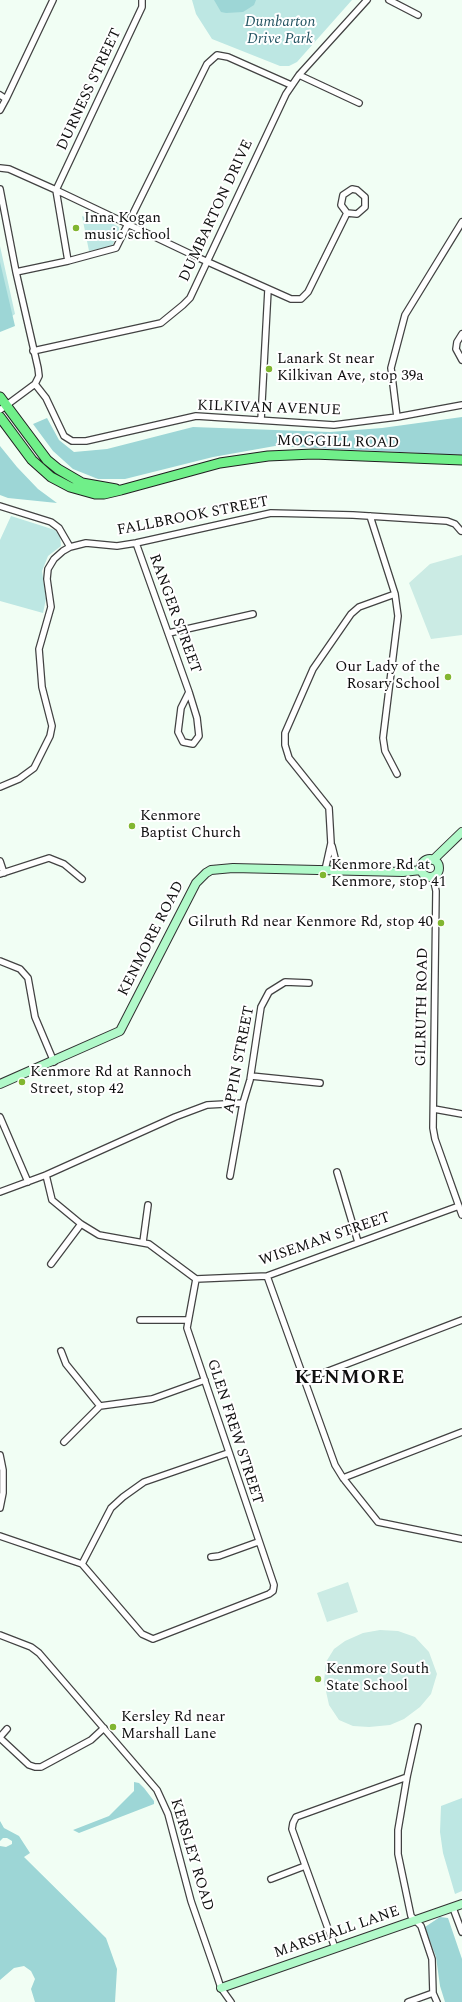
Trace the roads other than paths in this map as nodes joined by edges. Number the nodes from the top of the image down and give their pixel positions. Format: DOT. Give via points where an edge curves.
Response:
graph roads {
  1 [pos="53,0"];
  2 [pos="142,0"];
  3 [pos="367,0"];
  4 [pos="389,0"];
  5 [pos="418,15"];
  6 [pos="299,75"];
  7 [pos="292,85"];
  8 [pos="0,95"];
  9 [pos="6,99"];
  10 [pos="359,103"];
  11 [pos="0,110"];
  12 [pos="0,168"];
  13 [pos="0,189"];
  14 [pos="56,190"];
  15 [pos="347,213"];
  16 [pos="462,222"];
  17 [pos="129,224"];
  18 [pos="68,261"];
  19 [pos="206,261"];
  20 [pos="16,272"];
  21 [pos="268,290"];
  22 [pos="462,334"];
  23 [pos="33,351"];
  24 [pos="462,360"];
  25 [pos="35,384"];
  26 [pos="0,397"];
  27 [pos="462,405"];
  28 [pos="3,408"];
  29 [pos="0,417"];
  30 [pos="397,417"];
  31 [pos="261,420"];
  32 [pos="462,460"];
  33 [pos="121,490"];
  34 [pos="0,506"];
  35 [pos="370,516"];
  36 [pos="461,531"];
  37 [pos="136,543"];
  38 [pos="70,547"];
  39 [pos="395,594"];
  40 [pos="253,614"];
  41 [pos="169,633"];
  42 [pos="189,692"];
  43 [pos="397,774"];
  44 [pos="0,787"];
  45 [pos="462,832"];
  46 [pos="331,844"];
  47 [pos="433,860"];
  48 [pos="0,861"];
  49 [pos="325,870"];
  50 [pos="338,870"];
  51 [pos="421,870"];
  52 [pos="2,874"];
  53 [pos="433,877"];
  54 [pos="82,879"];
  55 [pos="0,961"];
  56 [pos="309,983"];
  57 [pos="54,1062"];
  58 [pos="251,1076"];
  59 [pos="320,1083"];
  60 [pos="0,1084"];
  61 [pos="243,1103"];
  62 [pos="434,1109"];
  63 [pos="462,1114"];
  64 [pos="0,1117"];
  65 [pos="337,1172"];
  66 [pos="46,1175"];
  67 [pos="230,1176"];
  68 [pos="28,1182"];
  69 [pos="0,1192"];
  70 [pos="148,1205"];
  71 [pos="459,1206"];
  72 [pos="462,1215"];
  73 [pos="81,1224"];
  74 [pos="143,1242"];
  75 [pos="358,1242"];
  76 [pos="51,1264"];
  77 [pos="267,1276"];
  78 [pos="196,1280"];
  79 [pos="140,1320"];
  80 [pos="188,1320"];
  81 [pos="462,1320"];
  82 [pos="61,1351"];
  83 [pos="205,1380"];
  84 [pos="305,1380"];
  85 [pos="100,1406"];
  86 [pos="462,1432"];
  87 [pos="64,1442"];
  88 [pos="228,1453"];
  89 [pos="0,1455"];
  90 [pos="343,1478"];
  91 [pos="0,1508"];
  92 [pos="0,1536"];
  93 [pos="462,1539"];
  94 [pos="258,1542"];
  95 [pos="211,1556"];
  96 [pos="82,1564"];
  97 [pos="0,1635"];
  98 [pos="418,1727"];
  99 [pos="104,1728"];
  100 [pos="8,1729"];
  101 [pos="0,1738"];
  102 [pos="407,1777"];
  103 [pos="306,1866"];
  104 [pos="271,1879"];
  105 [pos="462,1904"];
  106 [pos="453,1908"];
  107 [pos="415,1921"];
  108 [pos="462,1932"];
  109 [pos="335,1948"];
  110 [pos="221,1988"];
  111 [pos="433,1993"];
  112 [pos="231,2002"];
  113 [pos="408,2002"];
  114 [pos="437,2002"];
  1 -- 9 [label="street"];
  2 -- 14 [label="street, DURNESS STREET" via="142,8"];
  3 -- 6 [label="street, DUMBARTON DRIVE"];
  4 -- 5 [label="street"];
  6 -- 7 [label="street, DUMBARTON DRIVE"];
  6 -- 10 [label="street"];
  7 -- 17 [label="street" via="228,57 217,55 207,64"];
  7 -- 19 [label="street, DUMBARTON DRIVE"];
  8 -- 9 [label="street"];
  9 -- 11 [label="street"];
  12 -- 14 [label="street" via="9,169"];
  13 -- 20 [label="street"];
  14 -- 17 [label="street"];
  14 -- 18 [label="street"];
  15 -- 15 [label="street" via="357,214 365,207 365,197 357,190 347,191 341,200 343,210"];
  15 -- 21 [label="street" via="308,292 299,300"];
  16 -- 30 [label="street" via="405,315 391,368"];
  17 -- 18 [label="street" via="119,245 112,250"];
  17 -- 19 [label="street"];
  18 -- 20 [label="street"];
  19 -- 21 [label="street"];
  19 -- 23 [label="street, DUMBARTON DRIVE" via="190,298 162,323"];
  20 -- 23 [label="street"];
  21 -- 31 [label="street"];
  22 -- 24 [label="street" via="456,349"];
  23 -- 25 [label="street" via="39,376"];
  25 -- 28 [label="street"];
  25 -- 31 [label="street, KILKIVAN AVENUE" via="46,398 64,436 72,440 86,441 196,416"];
  26 -- 28 [label="main road, MOGGILL ROAD"];
  27 -- 30 [label="street, KILKIVAN AVENUE"];
  28 -- 33 [label="main road, MOGGILL ROAD" via="47,460 58,469 82,483"];
  29 -- 33 [label="main road, MOGGILL ROAD" via="32,460 51,477 70,487 95,494"];
  30 -- 31 [label="street, KILKIVAN AVENUE" via="334,425"];
  32 -- 33 [label="main road, MOGGILL ROAD" via="313,454 268,456 220,463"];
  34 -- 38 [label="street" via="52,522 59,528"];
  35 -- 36 [label="street, FALLBROOK STREET" via="447,520"];
  35 -- 37 [label="street, FALLBROOK STREET" via="271,513"];
  35 -- 39 [label="street"];
  37 -- 38 [label="street, FALLBROOK STREET" via="117,546 86,543"];
  37 -- 41 [label="street, RANGER STREET"];
  38 -- 44 [label="street" via="54,559 48,569 51,607 39,650 42,688 52,726 50,736 34,768 20,779"];
  39 -- 43 [label="street" via="398,616 383,738 385,751"];
  39 -- 46 [label="street" via="358,607 351,614 313,669 285,733 289,758 329,808"];
  40 -- 41 [label="street"];
  41 -- 42 [label="street, RANGER STREET"];
  42 -- 42 [label="street, RANGER STREET" via="182,708 178,732 183,742 193,744 199,736 197,718"];
  45 -- 47 [label="street"];
  46 -- 49 [label="street"];
  46 -- 50 [label="street"];
  47 -- 51 [label="street" via="423,862"];
  47 -- 53 [label="street" via="439,869"];
  48 -- 52 [label="street"];
  49 -- 50 [label="street, KENMORE ROAD"];
  49 -- 57 [label="street, KENMORE ROAD" via="220,868 206,873 196,883 120,1031"];
  50 -- 51 [label="street, KENMORE ROAD"];
  51 -- 53 [label="street" via="426,876"];
  52 -- 54 [label="street" via="49,858 64,864"];
  53 -- 62 [label="street, GILRUTH ROAD" via="436,891"];
  55 -- 57 [label="street" via="20,969 28,978 35,1017"];
  56 -- 58 [label="street, APPIN STREET" via="285,982 269,992 261,1007"];
  57 -- 60 [label="street, KENMORE ROAD"];
  58 -- 59 [label="street"];
  58 -- 61 [label="street, APPIN STREET"];
  61 -- 66 [label="street" via="207,1105"];
  61 -- 67 [label="street, APPIN STREET"];
  62 -- 63 [label="street"];
  62 -- 71 [label="street, GILRUTH ROAD" via="435,1139"];
  64 -- 68 [label="street"];
  65 -- 75 [label="street"];
  66 -- 68 [label="street"];
  66 -- 73 [label="street" via="52,1200"];
  68 -- 69 [label="street"];
  70 -- 74 [label="street"];
  71 -- 72 [label="street, GILRUTH ROAD"];
  71 -- 75 [label="street, WISEMAN STREET"];
  73 -- 74 [label="street" via="98,1235"];
  73 -- 76 [label="street"];
  74 -- 78 [label="street" via="155,1248"];
  75 -- 77 [label="street, WISEMAN STREET"];
  77 -- 78 [label="street, WISEMAN STREET"];
  77 -- 84 [label="street"];
  78 -- 80 [label="street, GLEN FREW STREET"];
  79 -- 80 [label="street"];
  80 -- 83 [label="street, GLEN FREW STREET" via="187,1328"];
  81 -- 84 [label="street"];
  82 -- 85 [label="street" via="66,1364"];
  83 -- 85 [label="street" via="152,1399"];
  83 -- 88 [label="street, GLEN FREW STREET"];
  84 -- 90 [label="street" via="335,1465"];
  85 -- 87 [label="street"];
  86 -- 90 [label="street"];
  88 -- 94 [label="street, GLEN FREW STREET"];
  88 -- 96 [label="street" via="144,1482 124,1497 111,1508"];
  89 -- 91 [label="street" via="3,1493"];
  90 -- 93 [label="street" via="378,1522"];
  92 -- 96 [label="street"];
  94 -- 95 [label="street" via="219,1556"];
  94 -- 96 [label="street, GLEN FREW STREET" via="274,1585 273,1591 153,1638 142,1634"];
  97 -- 99 [label="street, KERSLEY ROAD" via="31,1646 39,1652"];
  98 -- 102 [label="street"];
  99 -- 101 [label="street" via="91,1740 35,1767 29,1765"];
  99 -- 110 [label="street, KERSLEY ROAD" via="164,1801 191,1901"];
  100 -- 101 [label="street"];
  102 -- 103 [label="street" via="296,1817 292,1830"];
  102 -- 107 [label="street" via="398,1830 398,1854 411,1916"];
  103 -- 104 [label="street"];
  103 -- 109 [label="street"];
  105 -- 106 [label="street, MARSHALL LANE"];
  106 -- 107 [label="street, MARSHALL LANE"];
  106 -- 108 [label="street"];
  107 -- 109 [label="street, MARSHALL LANE"];
  107 -- 111 [label="street" via="420,1926 432,1959"];
  109 -- 110 [label="street, MARSHALL LANE"];
  110 -- 112 [label="street, KERSLEY ROAD"];
  111 -- 113 [label="street"];
  111 -- 114 [label="street"];
}
